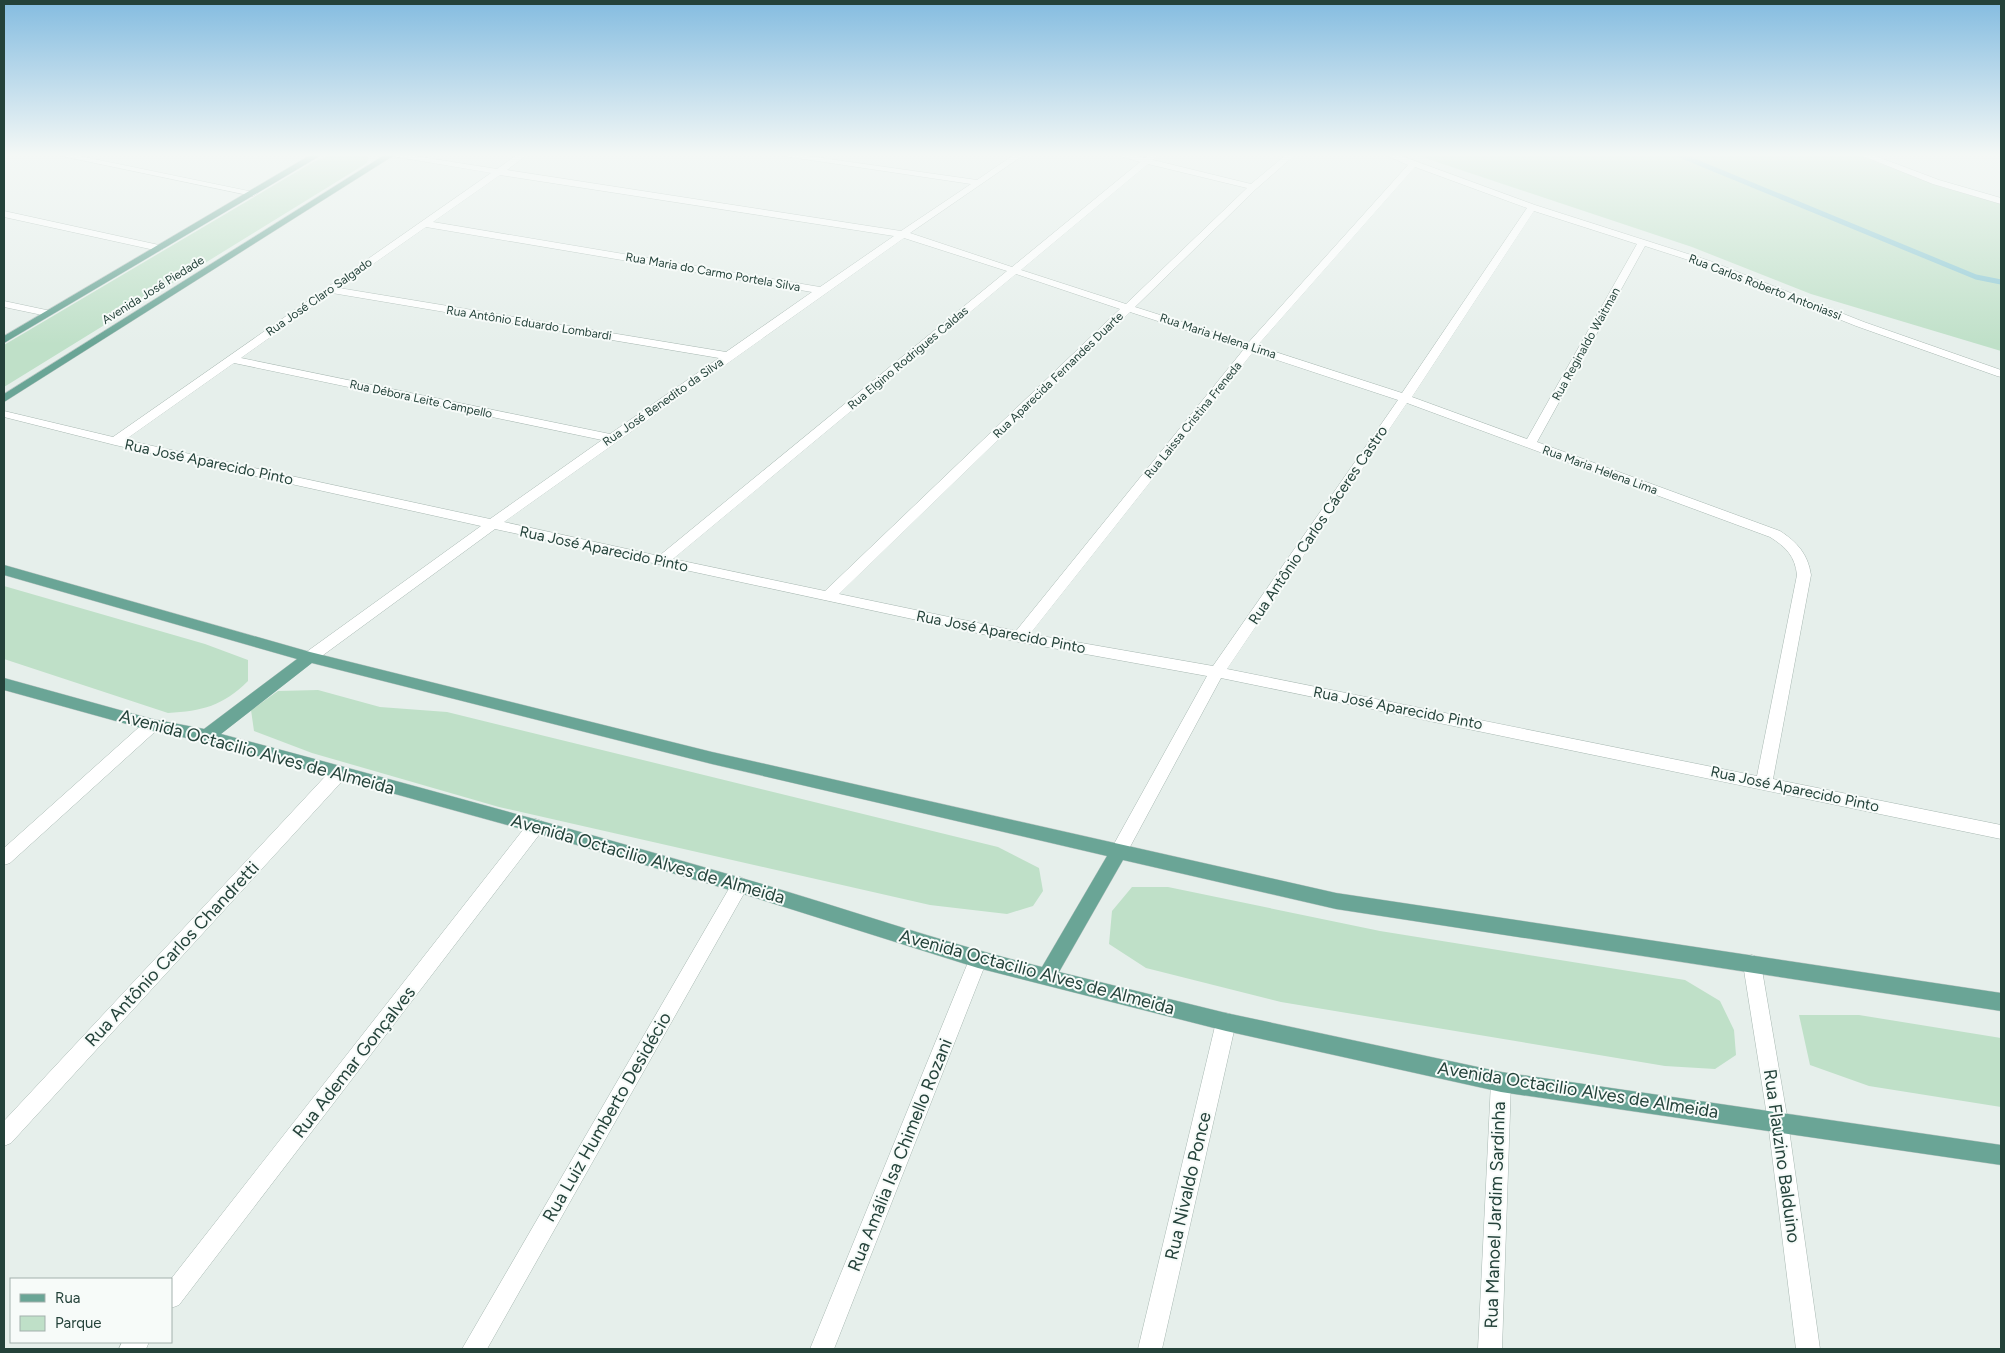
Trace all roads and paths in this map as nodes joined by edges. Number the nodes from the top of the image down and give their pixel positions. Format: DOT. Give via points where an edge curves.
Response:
graph roads {
  1 [pos="18,217"];
  2 [pos="212,217"];
  3 [pos="291,217"];
  4 [pos="435,217"];
  5 [pos="794,217"];
  6 [pos="927,217"];
  7 [pos="1079,217"];
  8 [pos="1222,217"];
  9 [pos="1366,217"];
  10 [pos="1525,217"];
  11 [pos="1563,217"];
  12 [pos="425,224"];
  13 [pos="902,234"];
  14 [pos="1642,243"];
  15 [pos="159,248"];
  16 [pos="1012,272"];
  17 [pos="330,290"];
  18 [pos="824,291"];
  19 [pos="4,304"];
  20 [pos="1128,307"];
  21 [pos="47,313"];
  22 [pos="4,340"];
  23 [pos="1251,347"];
  24 [pos="729,356"];
  25 [pos="231,359"];
  26 [pos="2001,374"];
  27 [pos="1405,398"];
  28 [pos="4,399"];
  29 [pos="4,414"];
  30 [pos="611,438"];
  31 [pos="115,441"];
  32 [pos="1530,445"];
  33 [pos="490,524"];
  34 [pos="662,561"];
  35 [pos="4,570"];
  36 [pos="827,597"];
  37 [pos="1019,638"];
  38 [pos="310,657"];
  39 [pos="1217,672"];
  40 [pos="4,684"];
  41 [pos="152,725"];
  42 [pos="207,736"];
  43 [pos="340,773"];
  44 [pos="1764,782"];
  45 [pos="536,826"];
  46 [pos="2001,832"];
  47 [pos="1118,853"];
  48 [pos="4,858"];
  49 [pos="740,885"];
  50 [pos="978,960"];
  51 [pos="1752,964"];
  52 [pos="1046,977"];
  53 [pos="2001,1002"];
  54 [pos="1226,1022"];
  55 [pos="1501,1082"];
  56 [pos="1778,1122"];
  57 [pos="4,1136"];
  58 [pos="2001,1155"];
  59 [pos="172,1296"];
  60 [pos="474,1349"];
  61 [pos="822,1349"];
  62 [pos="1150,1349"];
  63 [pos="1490,1349"];
  64 [pos="1808,1349"];
  1 -- 15 [label="street"];
  2 -- 15 [label="main road"];
  3 -- 28 [label="main road, Avenida José Piedade"];
  4 -- 12 [label="street, Rua José Claro Salgado"];
  5 -- 13 [label="street, Rua Maria Helena Lima"];
  6 -- 13 [label="street, Rua José Benedito da Silva"];
  7 -- 16 [label="street, Rua Elgino Rodrigues Caldas"];
  8 -- 20 [label="street, Rua Aparecida Fernandes Duarte"];
  9 -- 23 [label="street, Rua Laissa Cristina Freneda"];
  10 -- 27 [label="street, Rua Antônio Carlos Cáceres Castro"];
  11 -- 14 [label="street, Rua Carlos Roberto Antoniassi"];
  12 -- 17 [label="street, Rua José Claro Salgado"];
  12 -- 18 [label="street, Rua Maria do Carmo Portela Silva"];
  13 -- 16 [label="street, Rua Maria Helena Lima"];
  13 -- 18 [label="street, Rua José Benedito da Silva"];
  14 -- 26 [label="street, Rua Carlos Roberto Antoniassi" via="1707,263 1860,324"];
  14 -- 32 [label="street, Rua Reginaldo Waitman"];
  15 -- 21 [label="main road"];
  16 -- 20 [label="street, Rua Maria Helena Lima"];
  16 -- 34 [label="street, Rua Elgino Rodrigues Caldas"];
  17 -- 24 [label="street, Rua Antônio Eduardo Lombardi"];
  17 -- 25 [label="street, Rua José Claro Salgado"];
  18 -- 24 [label="street, Rua José Benedito da Silva"];
  19 -- 21 [label="street"];
  20 -- 23 [label="street, Rua Maria Helena Lima"];
  20 -- 36 [label="street, Rua Aparecida Fernandes Duarte"];
  21 -- 22 [label="main road"];
  23 -- 27 [label="street, Rua Maria Helena Lima"];
  23 -- 37 [label="street, Rua Laissa Cristina Freneda"];
  24 -- 30 [label="street, Rua José Benedito da Silva"];
  25 -- 30 [label="street, Rua Débora Leite Campello"];
  25 -- 31 [label="street, Rua José Claro Salgado"];
  27 -- 32 [label="street, Rua Maria Helena Lima"];
  27 -- 39 [label="street, Rua Antônio Carlos Cáceres Castro"];
  29 -- 31 [label="street, Rua José Aparecido Pinto"];
  30 -- 33 [label="street, Rua José Benedito da Silva"];
  31 -- 33 [label="street, Rua José Aparecido Pinto"];
  32 -- 44 [label="street, Rua Maria Helena Lima" via="1775,534 1792,545 1803,561 1804,575"];
  33 -- 34 [label="street, Rua José Aparecido Pinto"];
  33 -- 38 [label="street, Rua José Benedito da Silva"];
  34 -- 36 [label="street, Rua José Aparecido Pinto"];
  35 -- 38 [label="main road"];
  36 -- 37 [label="street, Rua José Aparecido Pinto"];
  37 -- 39 [label="street, Rua José Aparecido Pinto"];
  38 -- 42 [label="main road"];
  38 -- 47 [label="main road" via="712,758"];
  39 -- 44 [label="street, Rua José Aparecido Pinto"];
  39 -- 47 [label="street, Rua Antônio Carlos Cáceres Castro"];
  40 -- 41 [label="main road, Avenida Octacilio Alves de Almeida"];
  41 -- 42 [label="main road, Avenida Octacilio Alves de Almeida"];
  41 -- 48 [label="street"];
  42 -- 43 [label="main road, Avenida Octacilio Alves de Almeida"];
  43 -- 45 [label="main road, Avenida Octacilio Alves de Almeida"];
  43 -- 57 [label="street, Rua Antônio Carlos Chandretti"];
  44 -- 46 [label="street, Rua José Aparecido Pinto"];
  45 -- 49 [label="main road, Avenida Octacilio Alves de Almeida"];
  45 -- 59 [label="street, Rua Ademar Gonçalves"];
  47 -- 51 [label="main road" via="1336,901"];
  47 -- 52 [label="main road"];
  49 -- 50 [label="main road, Avenida Octacilio Alves de Almeida"];
  49 -- 60 [label="street, Rua Luiz Humberto Desidécio"];
  50 -- 52 [label="main road, Avenida Octacilio Alves de Almeida"];
  50 -- 61 [label="street, Rua Amália Isa Chimello Rozani"];
  51 -- 53 [label="main road"];
  51 -- 56 [label="street, Rua Flauzino Balduino"];
  52 -- 54 [label="main road, Avenida Octacilio Alves de Almeida"];
  54 -- 55 [label="main road, Avenida Octacilio Alves de Almeida"];
  54 -- 62 [label="street, Rua Nivaldo Ponce"];
  55 -- 56 [label="main road, Avenida Octacilio Alves de Almeida"];
  55 -- 63 [label="street, Rua Manoel Jardim Sardinha"];
  56 -- 58 [label="main road, Avenida Octacilio Alves de Almeida"];
  56 -- 64 [label="street, Rua Flauzino Balduino"];
}
